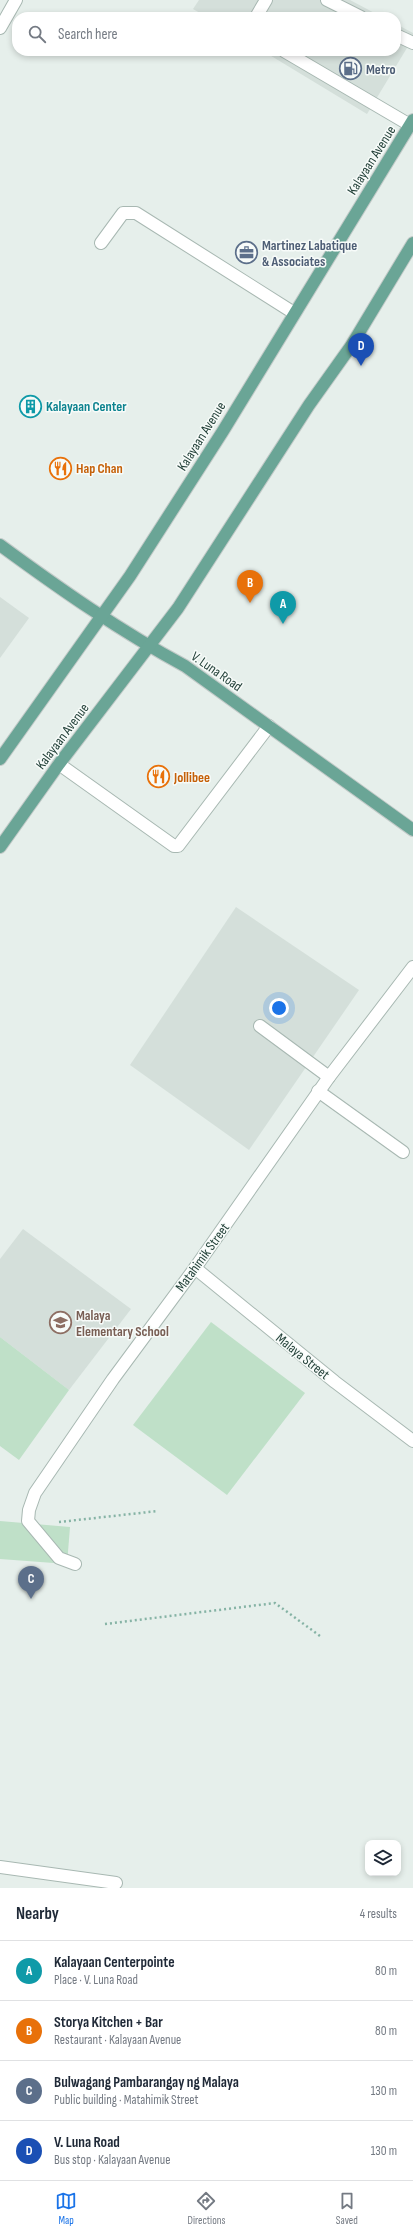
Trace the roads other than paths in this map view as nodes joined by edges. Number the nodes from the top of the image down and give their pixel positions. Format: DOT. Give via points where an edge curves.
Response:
graph roads {
  1 [pos="16,0"];
  2 [pos="266,0"];
  3 [pos="327,0"];
  4 [pos="259,12"];
  5 [pos="351,12"];
  6 [pos="0,28"];
  7 [pos="401,37"];
  8 [pos="413,43"];
  9 [pos="293,56"];
  10 [pos="412,123"];
  11 [pos="101,243"];
  12 [pos="413,243"];
  13 [pos="294,313"];
  14 [pos="0,544"];
  15 [pos="101,616"];
  16 [pos="147,646"];
  17 [pos="269,726"];
  18 [pos="0,758"];
  19 [pos="59,764"];
  20 [pos="413,830"];
  21 [pos="0,847"];
  22 [pos="413,967"];
  23 [pos="260,1026"];
  24 [pos="329,1076"];
  25 [pos="318,1091"];
  26 [pos="403,1152"];
  27 [pos="195,1268"];
  28 [pos="413,1441"];
  29 [pos="75,1564"];
  30 [pos="0,1867"];
  31 [pos="116,1883"];
  1 -- 6 [label="street"];
  2 -- 4 [label="street"];
  3 -- 5 [label="street"];
  7 -- 8 [label="street"];
  9 -- 10 [label="street"];
  10 -- 13 [label="main road, Kalayaan Avenue"];
  11 -- 13 [label="street" via="123,213 136,213"];
  12 -- 16 [label="main road, Kalayaan Avenue" via="351,346 309,405 178,608"];
  13 -- 15 [label="main road, Kalayaan Avenue" via="185,491"];
  14 -- 15 [label="main road, V. Luna Road"];
  15 -- 16 [label="main road, V. Luna Road"];
  15 -- 18 [label="main road, Kalayaan Avenue"];
  16 -- 17 [label="main road, V. Luna Road" via="185,666"];
  16 -- 19 [label="main road, Kalayaan Avenue"];
  17 -- 19 [label="street" via="178,846 174,846"];
  17 -- 20 [label="main road, V. Luna Road"];
  19 -- 21 [label="main road, Kalayaan Avenue"];
  22 -- 24 [label="street, Matahimik Street"];
  23 -- 24 [label="street"];
  24 -- 25 [label="street, Matahimik Street"];
  25 -- 26 [label="street"];
  25 -- 27 [label="street, Matahimik Street"];
  27 -- 28 [label="street, Malaya Street" via="335,1382"];
  27 -- 29 [label="street, Matahimik Street" via="113,1379 39,1488 29,1510 28,1521 59,1558"];
  30 -- 31 [label="street"];
}
